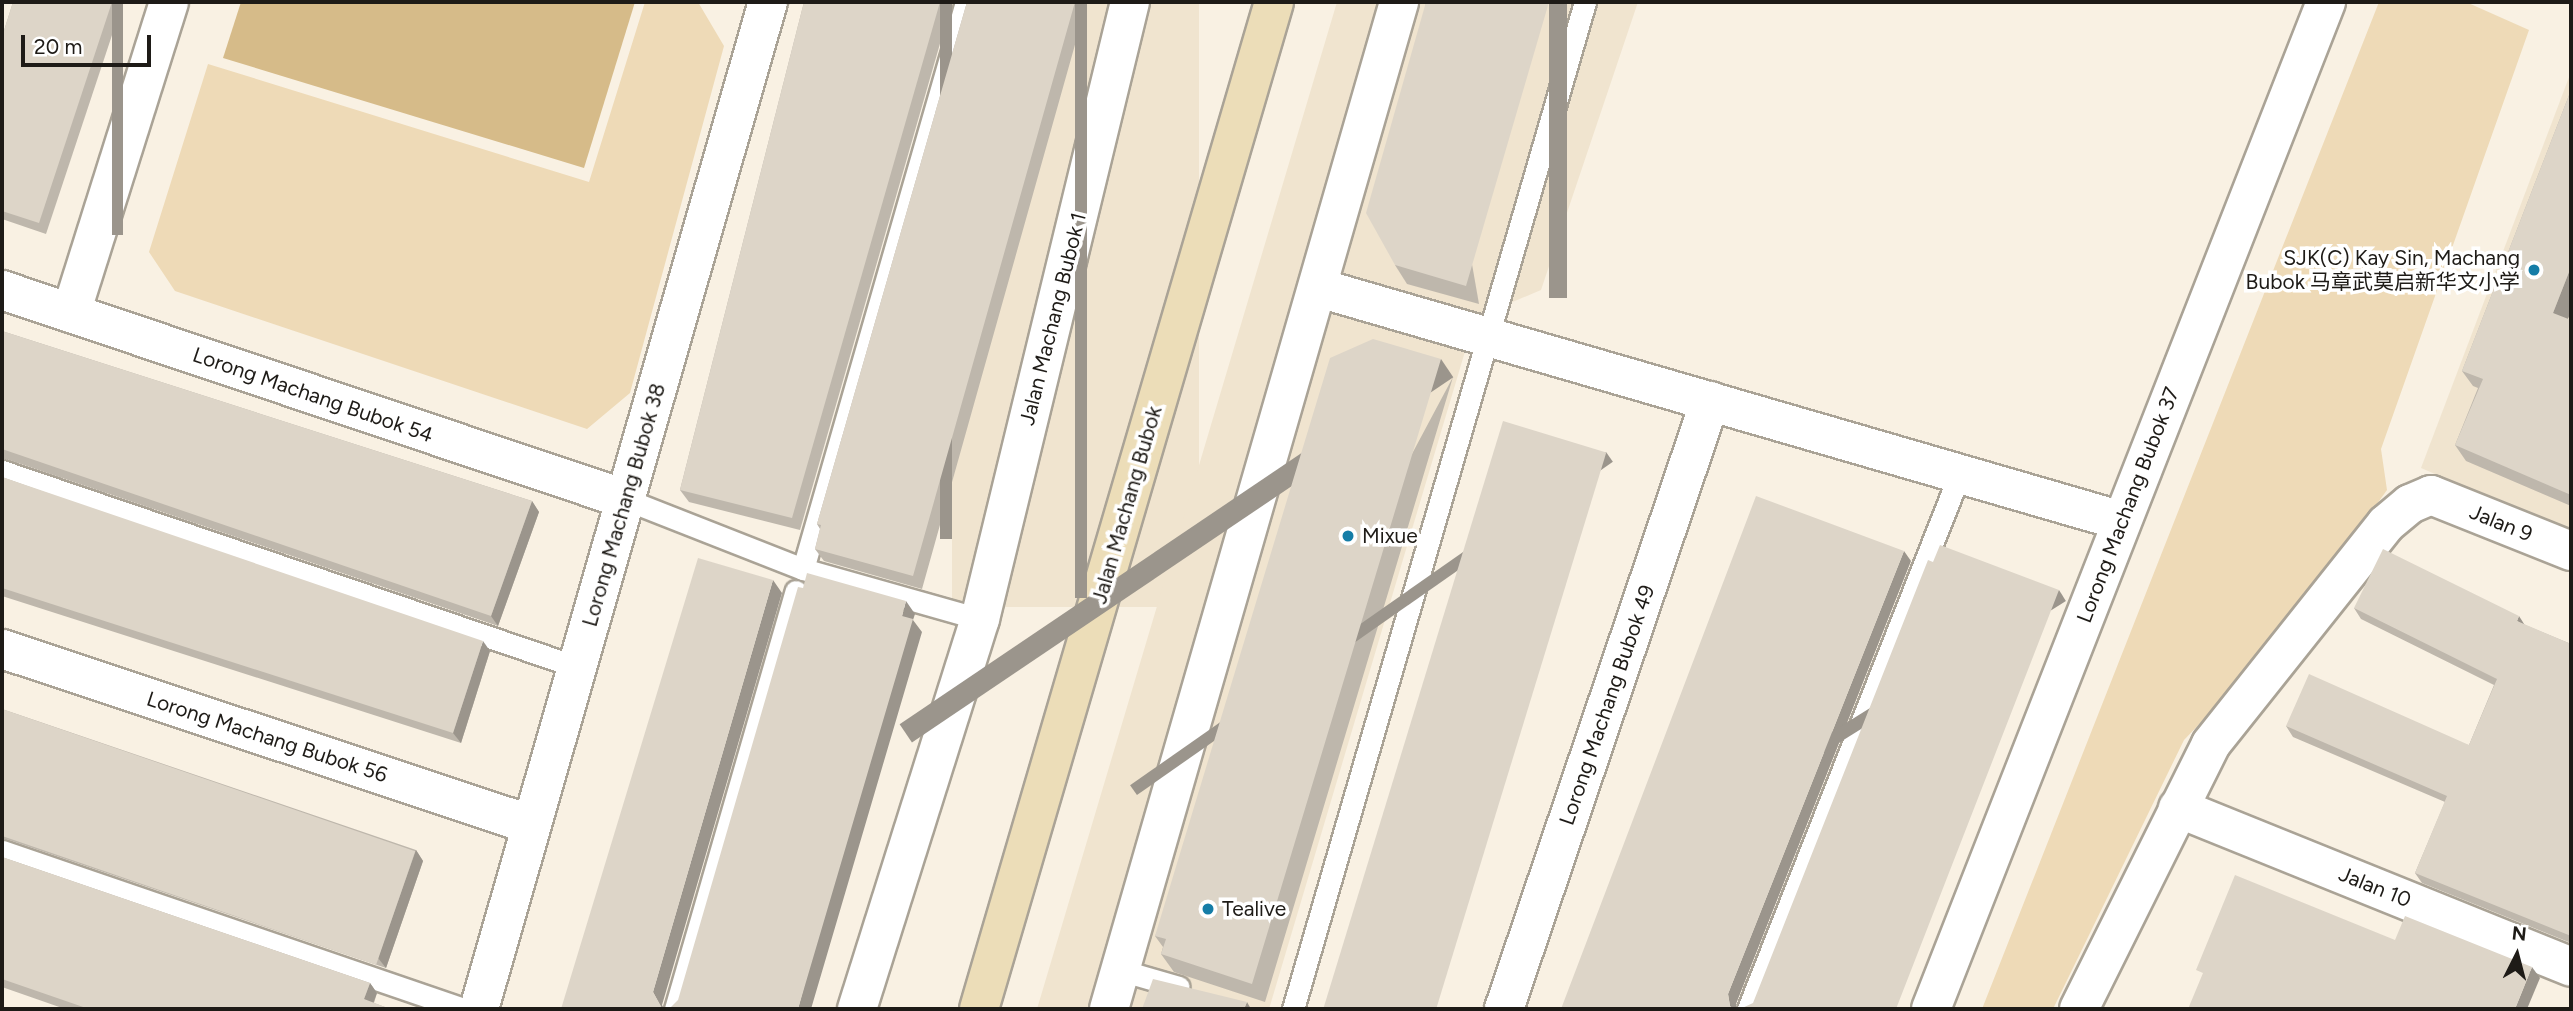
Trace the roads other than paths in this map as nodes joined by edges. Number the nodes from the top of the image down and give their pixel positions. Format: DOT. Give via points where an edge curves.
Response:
graph roads {
  1 [pos="169,2"];
  2 [pos="768,2"];
  3 [pos="966,2"];
  4 [pos="1130,2"];
  5 [pos="1274,2"];
  6 [pos="1399,2"];
  7 [pos="1585,2"];
  8 [pos="2326,2"];
  9 [pos="1319,288"];
  10 [pos="2,290"];
  11 [pos="71,313"];
  12 [pos="1488,337"];
  13 [pos="1710,401"];
  14 [pos="2,471"];
  15 [pos="1960,473"];
  16 [pos="625,499"];
  17 [pos="2122,521"];
  18 [pos="2571,551"];
  19 [pos="803,569"];
  20 [pos="796,591"];
  21 [pos="977,627"];
  22 [pos="2,649"];
  23 [pos="577,667"];
  24 [pos="2178,808"];
  25 [pos="532,825"];
  26 [pos="2,851"];
  27 [pos="2571,967"];
  28 [pos="1120,970"];
  29 [pos="1200,994"];
  30 [pos="464,1009"];
  31 [pos="479,1009"];
  32 [pos="676,1009"];
  33 [pos="857,1009"];
  34 [pos="979,1009"];
  35 [pos="1109,1009"];
  36 [pos="1293,1009"];
  37 [pos="1504,1009"];
  38 [pos="1748,1009"];
  39 [pos="1931,1009"];
  40 [pos="2079,1009"];
  1 -- 11 [label="street"];
  2 -- 16 [label="street, Lorong Machang Bubok 38"];
  3 -- 19 [label="lane"];
  4 -- 21 [label="street, Jalan Machang Bubok 1"];
  5 -- 34 [label="main road, Jalan Machang Bubok"];
  6 -- 9 [label="street"];
  7 -- 12 [label="lane"];
  8 -- 17 [label="street, Lorong Machang Bubok 37"];
  9 -- 12 [label="street"];
  9 -- 28 [label="street"];
  10 -- 11 [label="street, Lorong Machang Bubok 54"];
  11 -- 16 [label="street, Lorong Machang Bubok 54"];
  12 -- 13 [label="street"];
  12 -- 36 [label="lane"];
  13 -- 15 [label="street"];
  13 -- 37 [label="street, Lorong Machang Bubok 49"];
  14 -- 23 [label="lane"];
  15 -- 17 [label="street"];
  15 -- 38 [label="lane"];
  16 -- 19 [label="lane"];
  16 -- 23 [label="street, Lorong Machang Bubok 38"];
  17 -- 39 [label="street, Lorong Machang Bubok 37"];
  18 -- 24 [label="street, Jalan 9" via="2431,495 2410,504 2386,524 2211,744"];
  19 -- 21 [label="lane"];
  20 -- 32 [label="lane"];
  21 -- 33 [label="street, Jalan Machang Bubok 1"];
  22 -- 25 [label="street, Lorong Machang Bubok 56"];
  23 -- 25 [label="street, Lorong Machang Bubok 38"];
  24 -- 27 [label="street, Jalan 10"];
  24 -- 40 [label="street"];
  25 -- 31 [label="street, Lorong Machang Bubok 38"];
  26 -- 30 [label="lane"];
  28 -- 29 [label="lane"];
  28 -- 35 [label="street"];
}
